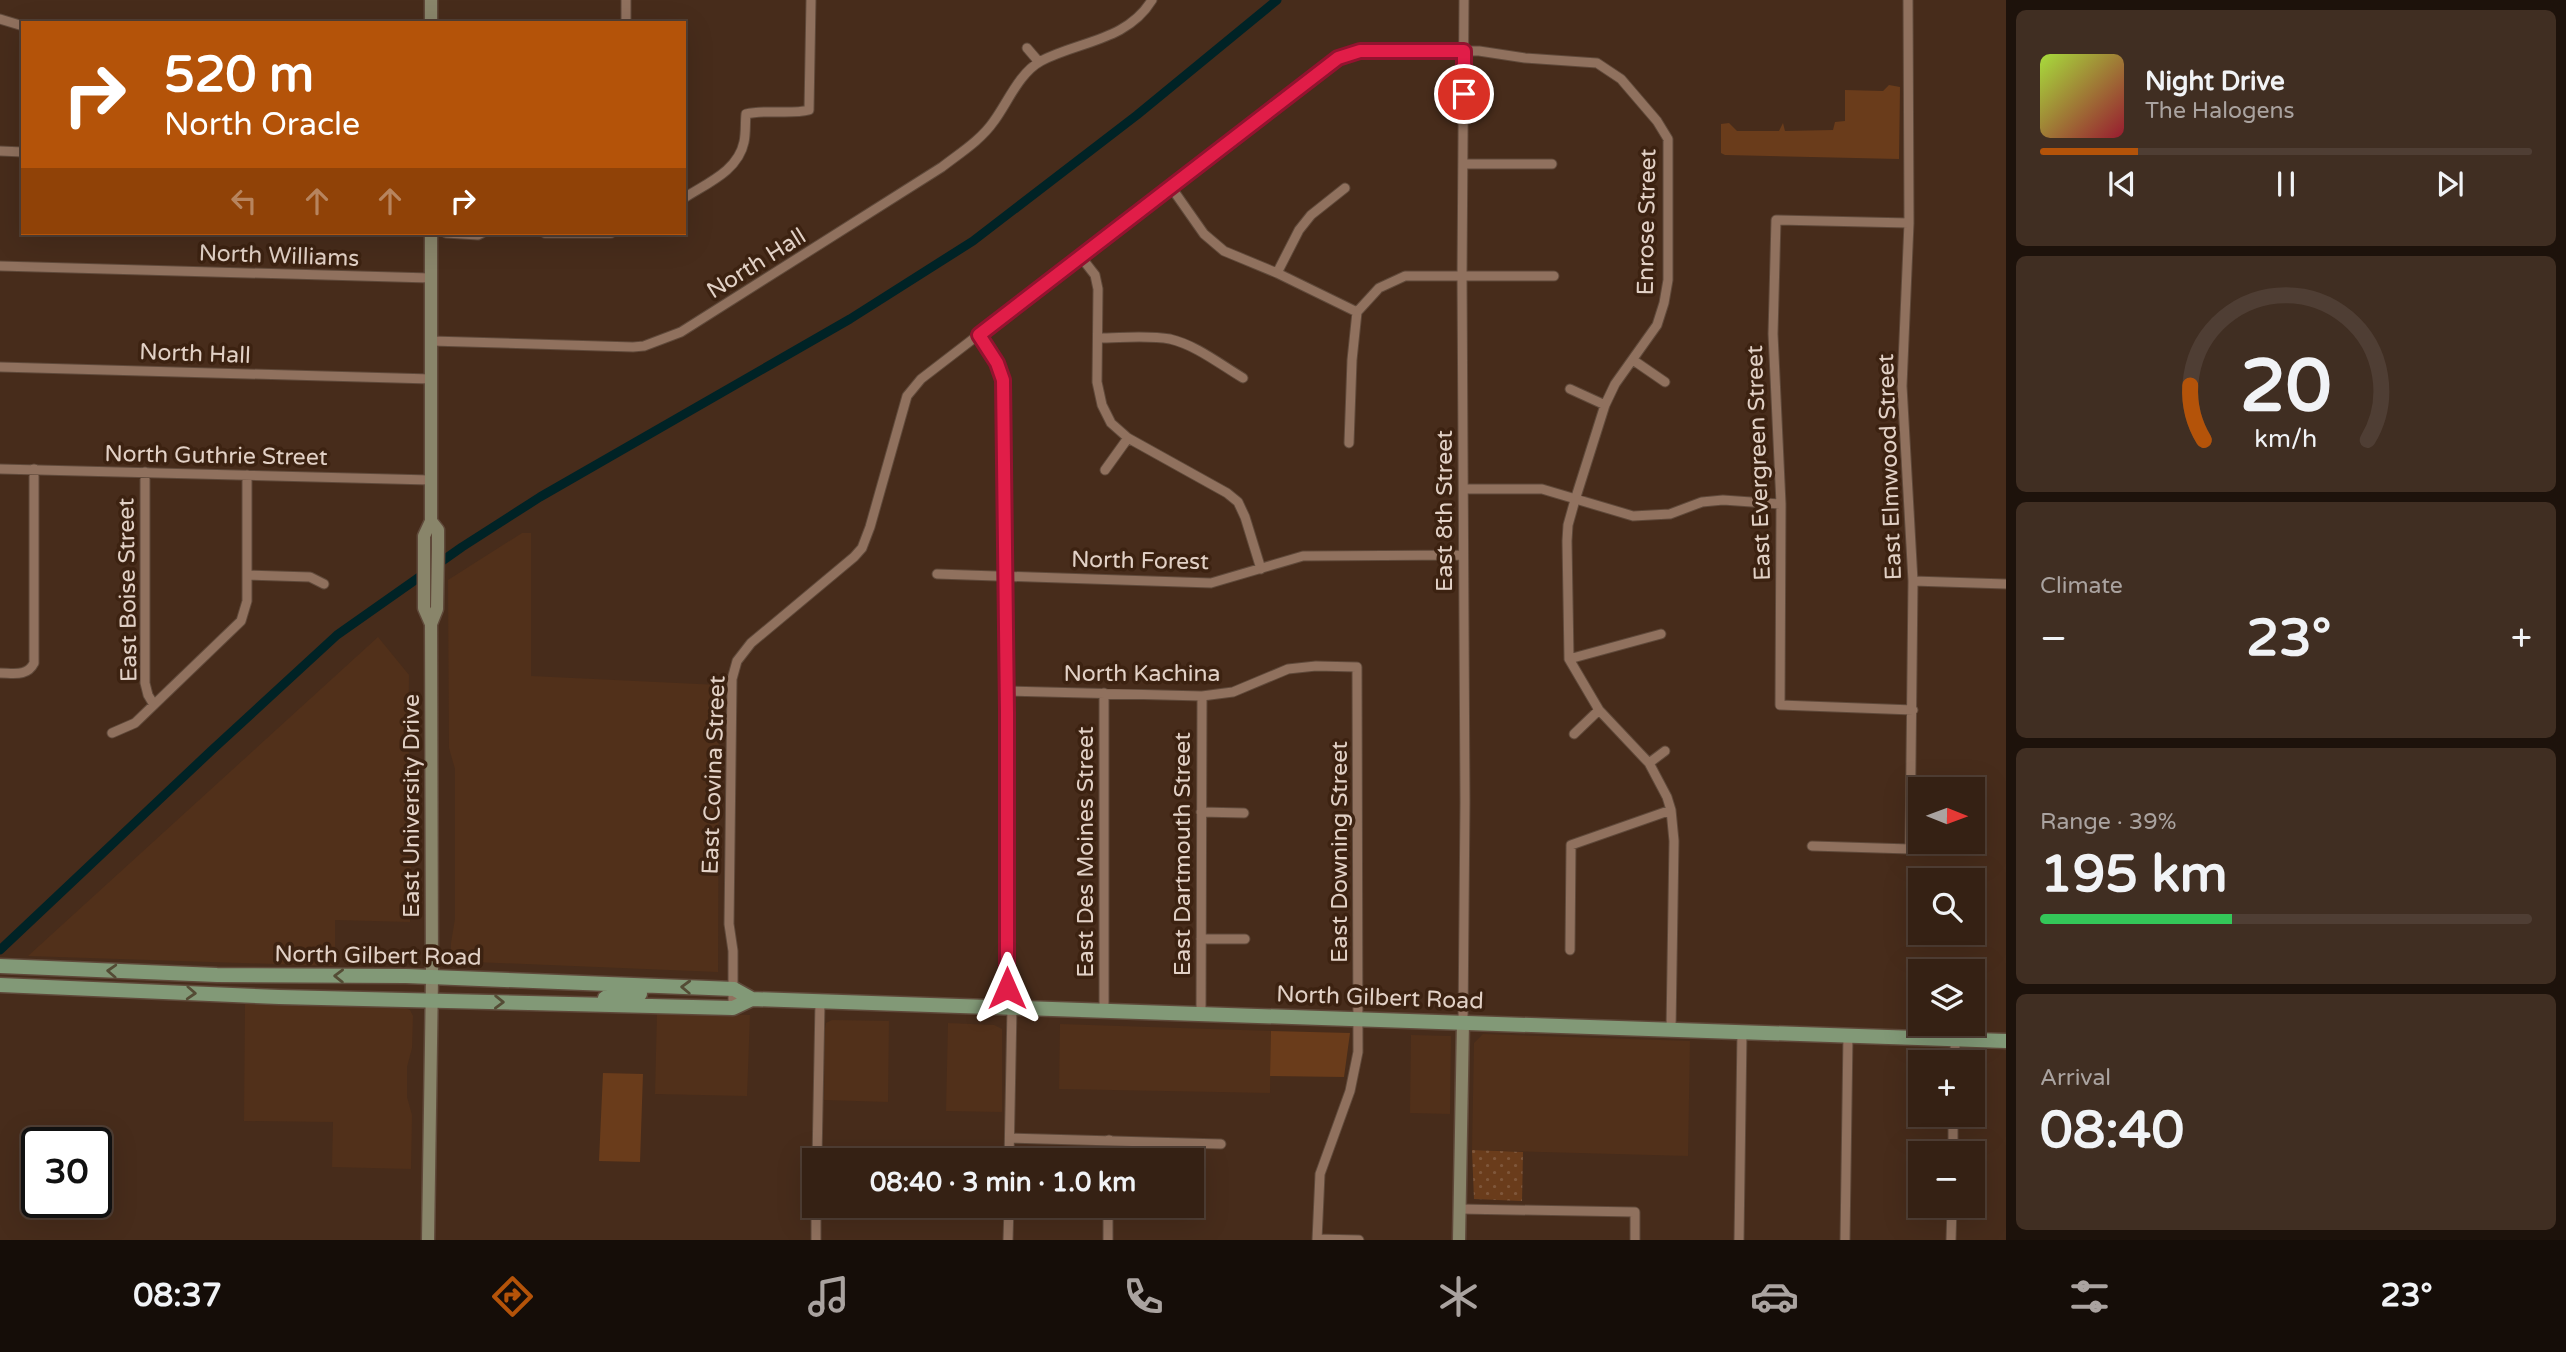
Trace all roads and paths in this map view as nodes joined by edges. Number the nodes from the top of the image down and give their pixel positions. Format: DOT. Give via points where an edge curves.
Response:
graph roads {
  1 [pos="431,0"];
  2 [pos="626,0"];
  3 [pos="811,0"];
  4 [pos="1152,0"];
  5 [pos="1464,0"];
  6 [pos="1908,0"];
  7 [pos="0,19"];
  8 [pos="431,21"];
  9 [pos="626,21"];
  10 [pos="21,25"];
  11 [pos="1027,48"];
  12 [pos="1464,51"];
  13 [pos="1039,62"];
  14 [pos="0,151"];
  15 [pos="21,152"];
  16 [pos="1463,164"];
  17 [pos="1552,164"];
  18 [pos="1171,187"];
  19 [pos="1345,188"];
  20 [pos="686,197"];
  21 [pos="1909,222"];
  22 [pos="430,235"];
  23 [pos="1081,257"];
  24 [pos="0,267"];
  25 [pos="1277,273"];
  26 [pos="1462,276"];
  27 [pos="1554,276"];
  28 [pos="430,278"];
  29 [pos="1357,312"];
  30 [pos="979,335"];
  31 [pos="1098,338"];
  32 [pos="431,341"];
  33 [pos="1633,359"];
  34 [pos="0,367"];
  35 [pos="431,379"];
  36 [pos="1243,379"];
  37 [pos="1665,382"];
  38 [pos="1570,388"];
  39 [pos="1605,404"];
  40 [pos="1128,438"];
  41 [pos="1349,443"];
  42 [pos="0,468"];
  43 [pos="34,469"];
  44 [pos="1105,470"];
  45 [pos="145,472"];
  46 [pos="247,475"];
  47 [pos="430,480"];
  48 [pos="1464,489"];
  49 [pos="1574,500"];
  50 [pos="1781,504"];
  51 [pos="431,521"];
  52 [pos="1463,555"];
  53 [pos="1261,569"];
  54 [pos="247,575"];
  55 [pos="937,575"];
  56 [pos="1004,576"];
  57 [pos="1913,581"];
  58 [pos="324,584"];
  59 [pos="2006,584"];
  60 [pos="431,624"];
  61 [pos="1661,634"];
  62 [pos="1569,659"];
  63 [pos="1357,667"];
  64 [pos="0,673"];
  65 [pos="1007,691"];
  66 [pos="1104,693"];
  67 [pos="1202,696"];
  68 [pos="154,705"];
  69 [pos="1600,710"];
  70 [pos="1913,710"];
  71 [pos="112,733"];
  72 [pos="1574,734"];
  73 [pos="1665,751"];
  74 [pos="1649,763"];
  75 [pos="1671,810"];
  76 [pos="1201,812"];
  77 [pos="1244,813"];
  78 [pos="1812,846"];
  79 [pos="1201,939"];
  80 [pos="1245,939"];
  81 [pos="1570,950"];
  82 [pos="3,966"];
  83 [pos="29,967"];
  84 [pos="149,973"];
  85 [pos="280,976"];
  86 [pos="432,978"];
  87 [pos="604,984"];
  88 [pos="0,985"];
  89 [pos="28,986"];
  90 [pos="660,986"];
  91 [pos="734,989"];
  92 [pos="148,992"];
  93 [pos="279,997"];
  94 [pos="752,999"];
  95 [pos="431,1000"];
  96 [pos="820,1002"];
  97 [pos="547,1003"];
  98 [pos="604,1004"];
  99 [pos="733,1007"];
  100 [pos="1009,1007"];
  101 [pos="1104,1010"];
  102 [pos="1200,1013"];
  103 [pos="1359,1018"];
  104 [pos="1463,1022"];
  105 [pos="1671,1029"];
  106 [pos="1742,1032"];
  107 [pos="1848,1035"];
  108 [pos="1955,1039"];
  109 [pos="2006,1041"];
  110 [pos="1955,1050"];
  111 [pos="1010,1138"];
  112 [pos="1109,1140"];
  113 [pos="1221,1144"];
  114 [pos="817,1148"];
  115 [pos="1010,1148"];
  116 [pos="1109,1148"];
  117 [pos="1460,1209"];
  118 [pos="816,1218"];
  119 [pos="1009,1218"];
  120 [pos="1108,1218"];
  121 [pos="1952,1218"];
  122 [pos="428,1240"];
  123 [pos="816,1240"];
  124 [pos="1008,1240"];
  125 [pos="1108,1240"];
  126 [pos="1317,1240"];
  127 [pos="1359,1240"];
  128 [pos="1460,1240"];
  129 [pos="1635,1240"];
  130 [pos="1739,1240"];
  131 [pos="1845,1240"];
  132 [pos="1951,1240"];
  1 -- 8 [label="main road"];
  2 -- 9 [label="street"];
  3 -- 20 [label="street" via="810,110 746,114 737,159 723,174"];
  4 -- 13 [label="street, North Hall" via="1125,29"];
  5 -- 12 [label="street, East 8th Street"];
  6 -- 21 [label="street, East Elmwood Street"];
  7 -- 10 [label="street"];
  11 -- 13 [label="street"];
  12 -- 16 [label="street, East 8th Street"];
  12 -- 18 [label="street" via="1360,51 1338,58"];
  12 -- 33 [label="street, Enrose Street" via="1597,63 1620,79 1668,139 1668,280 1657,324"];
  13 -- 32 [label="street, North Hall" via="980,137 942,167 681,332 633,347"];
  14 -- 15 [label="street"];
  16 -- 17 [label="street"];
  16 -- 26 [label="street, East 8th Street"];
  18 -- 23 [label="street"];
  18 -- 25 [label="street" via="1204,234 1224,251"];
  19 -- 25 [label="street" via="1311,215"];
  21 -- 50 [label="street, East Evergreen Street" via="1776,220 1773,334"];
  21 -- 57 [label="street, East Elmwood Street" via="1902,417"];
  22 -- 28 [label="main road, East University Drive"];
  23 -- 30 [label="street"];
  23 -- 31 [label="street" via="1095,275 1098,289"];
  24 -- 28 [label="street, North Williams"];
  25 -- 29 [label="street"];
  26 -- 27 [label="street"];
  26 -- 29 [label="street" via="1405,276 1378,288"];
  26 -- 48 [label="street, East 8th Street"];
  28 -- 32 [label="main road, East University Drive"];
  29 -- 41 [label="street"];
  30 -- 56 [label="street" via="1003,380"];
  30 -- 91 [label="street, East Covina Street" via="921,379 907,396 862,548 751,643 737,661 732,679 729,924"];
  31 -- 36 [label="street" via="1171,340"];
  31 -- 40 [label="street" via="1097,382 1102,405 1111,423"];
  32 -- 35 [label="main road, East University Drive"];
  33 -- 37 [label="street"];
  33 -- 39 [label="street, Enrose Street"];
  34 -- 35 [label="street, North Hall"];
  35 -- 47 [label="main road, East University Drive"];
  38 -- 39 [label="street"];
  39 -- 49 [label="street, Enrose Street"];
  40 -- 44 [label="street"];
  40 -- 53 [label="street" via="1238,502"];
  42 -- 43 [label="street, North Guthrie Street"];
  43 -- 45 [label="street, North Guthrie Street"];
  43 -- 64 [label="street" via="34,660 23,673"];
  45 -- 46 [label="street, North Guthrie Street"];
  45 -- 68 [label="street, East Boise Street" via="145,683"];
  46 -- 47 [label="street, North Guthrie Street"];
  46 -- 54 [label="street"];
  47 -- 51 [label="main road, East University Drive"];
  48 -- 49 [label="street" via="1542,489"];
  48 -- 52 [label="street, East 8th Street"];
  49 -- 50 [label="street" via="1633,516 1670,514 1723,500"];
  49 -- 62 [label="street, Enrose Street" via="1567,541"];
  50 -- 70 [label="street, East Evergreen Street" via="1780,705"];
  51 -- 60 [label="main road, East University Drive" via="424,536 424,608"];
  51 -- 60 [label="main road, East University Drive" via="438,530 438,609"];
  52 -- 53 [label="street, North Forest" via="1303,556"];
  52 -- 104 [label="street, East 8th Street"];
  53 -- 56 [label="street, North Forest" via="1211,583"];
  54 -- 58 [label="street" via="310,577"];
  54 -- 68 [label="street" via="247,608 241,621"];
  55 -- 56 [label="street, North Forest"];
  56 -- 65 [label="street"];
  57 -- 59 [label="street"];
  57 -- 70 [label="street, East Elmwood Street"];
  60 -- 86 [label="main road, East University Drive"];
  61 -- 62 [label="street"];
  62 -- 69 [label="street"];
  63 -- 67 [label="street, North Kachina" via="1288,669 1233,692"];
  63 -- 103 [label="street, East Downing Street"];
  65 -- 66 [label="street, North Kachina"];
  65 -- 100 [label="street"];
  66 -- 67 [label="street, North Kachina"];
  66 -- 101 [label="street, East Des Moines Street"];
  67 -- 76 [label="street, East Dartmouth Street"];
  68 -- 71 [label="street" via="130,726"];
  69 -- 72 [label="street"];
  69 -- 74 [label="street"];
  70 -- 78 [label="street, East Elmwood Street" via="1910,849"];
  73 -- 74 [label="street"];
  74 -- 75 [label="street"];
  75 -- 81 [label="street" via="1571,845"];
  75 -- 105 [label="street"];
  76 -- 77 [label="street"];
  76 -- 79 [label="street, East Dartmouth Street"];
  79 -- 80 [label="street"];
  79 -- 102 [label="street, East Dartmouth Street"];
  82 -- 83 [label="main road, North Gilbert Road"];
  84 -- 83 [label="main road, North Gilbert Road, one-way"];
  83 -- 89 [label="main road"];
  84 -- 85 [label="main road, North Gilbert Road"];
  84 -- 92 [label="main road"];
  86 -- 85 [label="main road, North Gilbert Road, one-way"];
  85 -- 93 [label="main road"];
  86 -- 87 [label="main road, North Gilbert Road"];
  86 -- 95 [label="main road, East University Drive"];
  87 -- 90 [label="main road, North Gilbert Road"];
  87 -- 97 [label="main road" via="596,993 568,995"];
  88 -- 89 [label="main road, North Gilbert Road"];
  89 -- 92 [label="main road, North Gilbert Road"];
  91 -- 90 [label="main road, North Gilbert Road, one-way"];
  90 -- 98 [label="main road" via="643,994 609,996"];
  91 -- 94 [label="main road, North Gilbert Road"];
  91 -- 99 [label="street, East Covina Street"];
  92 -- 93 [label="main road, North Gilbert Road, one-way"];
  93 -- 95 [label="main road, North Gilbert Road"];
  94 -- 96 [label="main road, North Gilbert Road"];
  94 -- 99 [label="main road, North Gilbert Road"];
  95 -- 97 [label="main road, North Gilbert Road, one-way"];
  95 -- 122 [label="main road, East University Drive"];
  96 -- 100 [label="main road, North Gilbert Road"];
  96 -- 114 [label="street"];
  97 -- 98 [label="main road, North Gilbert Road"];
  98 -- 99 [label="main road, North Gilbert Road"];
  100 -- 101 [label="main road, North Gilbert Road"];
  100 -- 111 [label="street"];
  101 -- 102 [label="main road, North Gilbert Road"];
  102 -- 103 [label="main road, North Gilbert Road"];
  103 -- 104 [label="main road, North Gilbert Road"];
  103 -- 126 [label="street, East Downing Street" via="1353,1081 1320,1174"];
  104 -- 105 [label="main road, North Gilbert Road"];
  104 -- 117 [label="main road"];
  105 -- 106 [label="main road, North Gilbert Road"];
  106 -- 107 [label="main road, North Gilbert Road"];
  106 -- 130 [label="street"];
  107 -- 108 [label="main road, North Gilbert Road"];
  107 -- 131 [label="street"];
  108 -- 109 [label="main road, North Gilbert Road"];
  108 -- 110 [label="street"];
  111 -- 112 [label="street"];
  111 -- 115 [label="street"];
  112 -- 113 [label="street"];
  112 -- 116 [label="street"];
  117 -- 128 [label="main road"];
  117 -- 129 [label="street" via="1635,1212"];
  118 -- 123 [label="street"];
  119 -- 124 [label="street"];
  120 -- 125 [label="street"];
  121 -- 132 [label="street"];
  126 -- 127 [label="street"];
}
